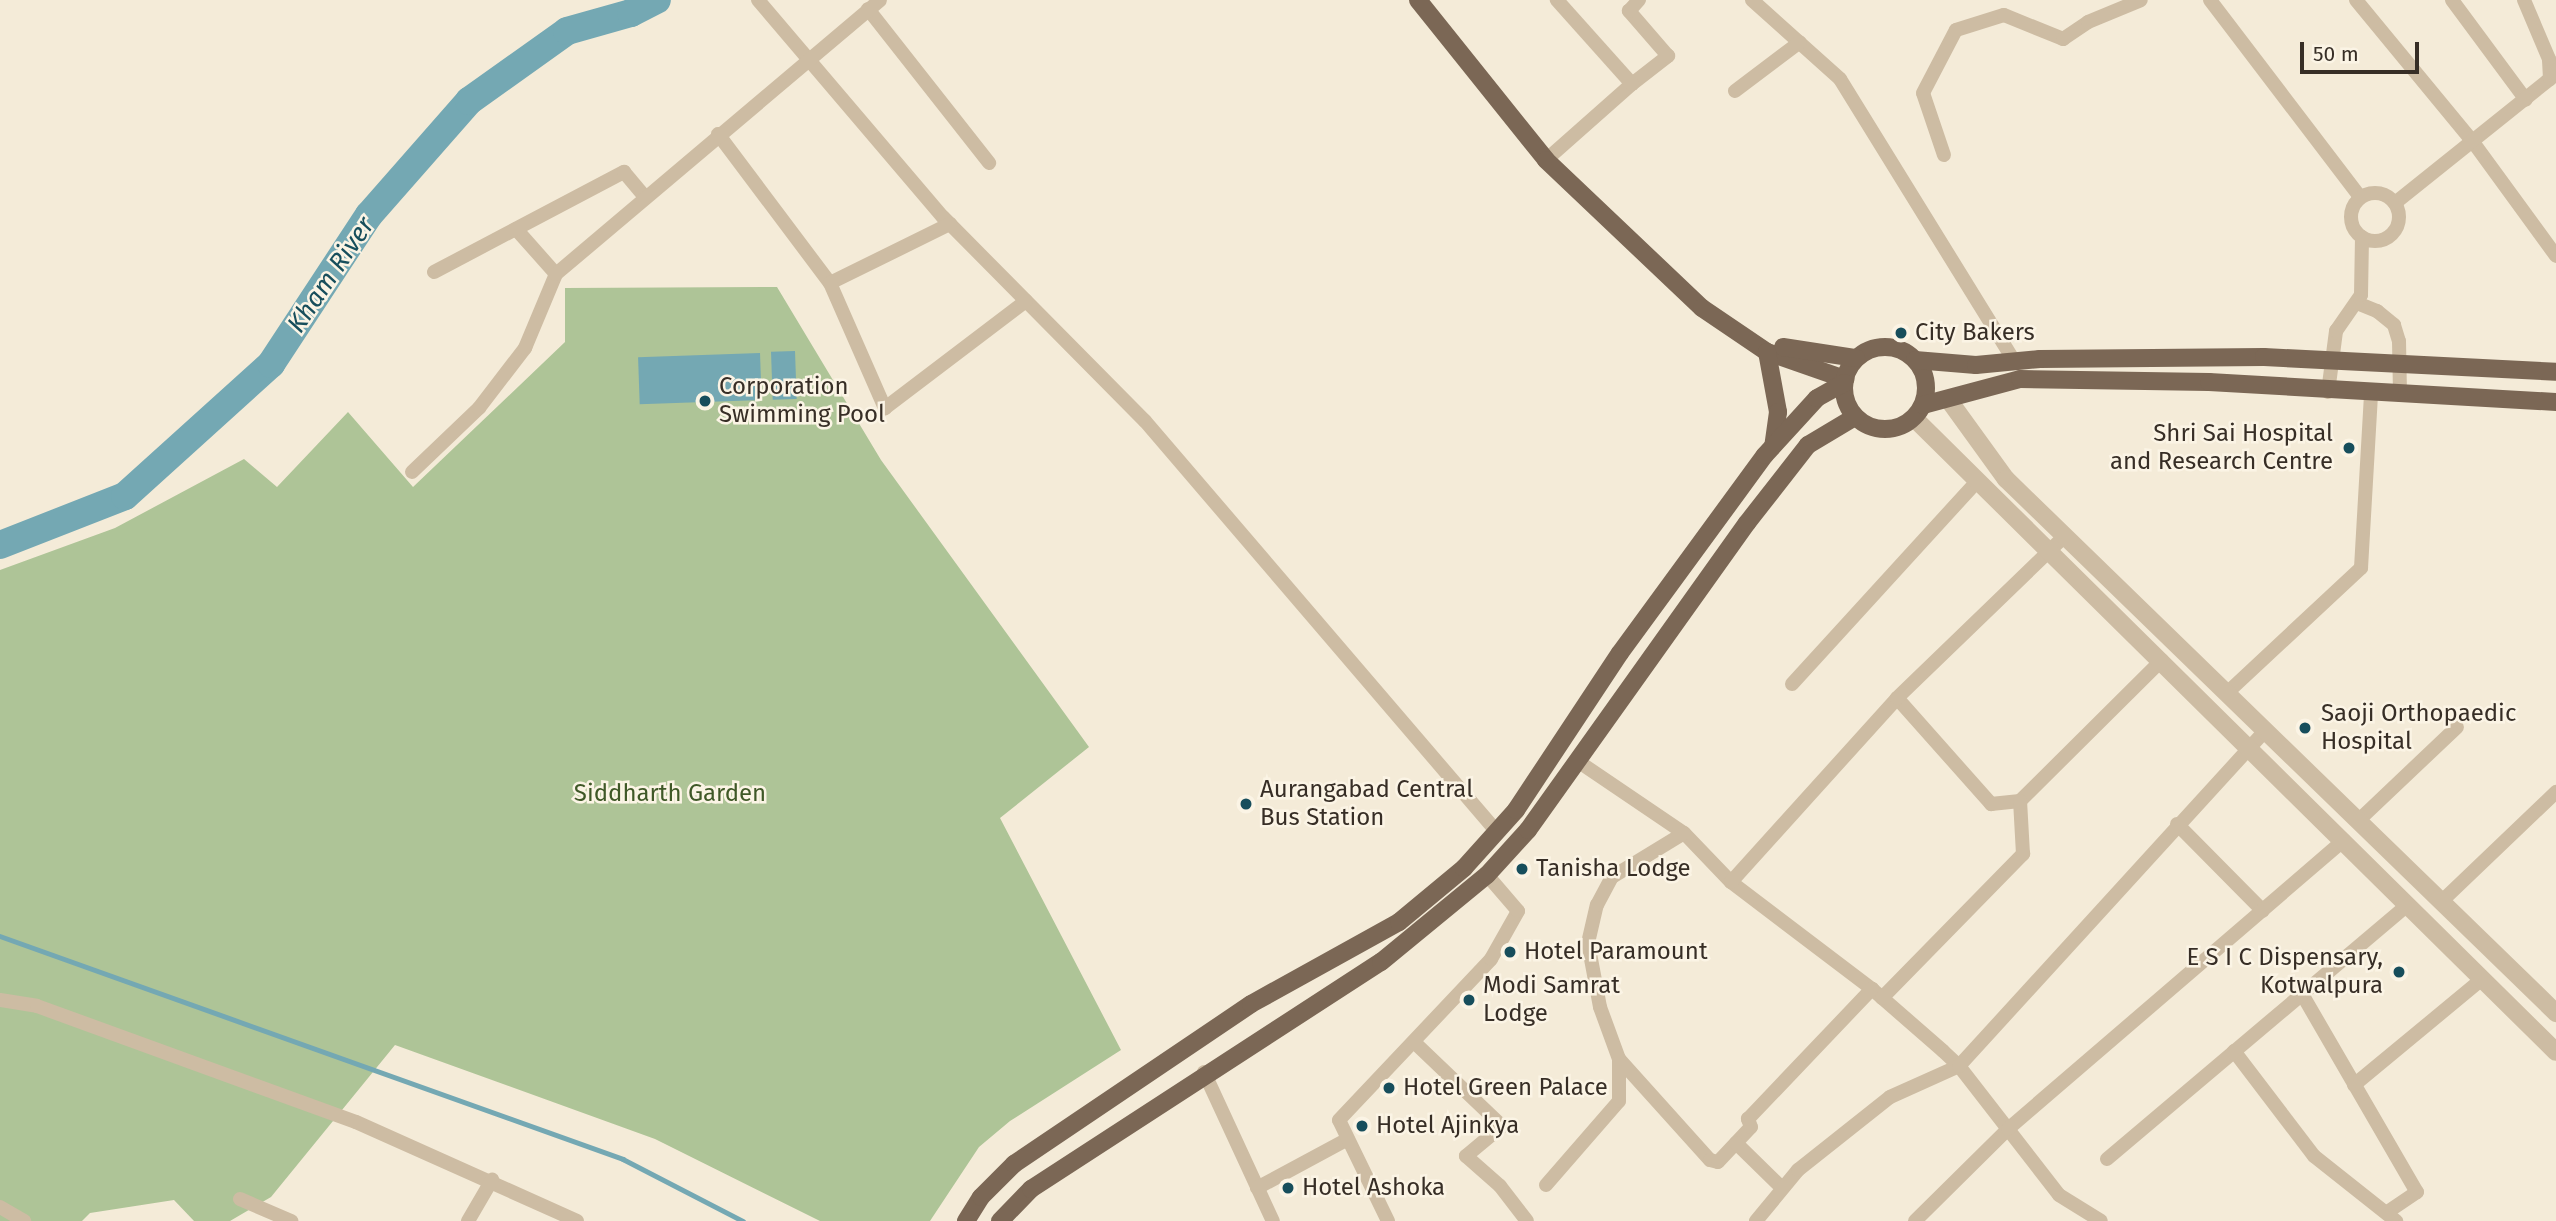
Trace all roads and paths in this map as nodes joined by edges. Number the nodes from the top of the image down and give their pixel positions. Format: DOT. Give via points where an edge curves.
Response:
graph roads {
  1 [pos="758,0"];
  2 [pos="1557,0"];
  3 [pos="1639,0"];
  4 [pos="1752,0"];
  5 [pos="2141,0"];
  6 [pos="2210,0"];
  7 [pos="2356,0"];
  8 [pos="2452,0"];
  9 [pos="2524,0"];
  10 [pos="1423,2"];
  11 [pos="874,5"];
  12 [pos="1800,43"];
  13 [pos="807,57"];
  14 [pos="1632,84"];
  15 [pos="1735,90"];
  16 [pos="2526,100"];
  17 [pos="718,134"];
  18 [pos="2473,142"];
  19 [pos="1944,155"];
  20 [pos="1546,160"];
  21 [pos="989,163"];
  22 [pos="645,197"];
  23 [pos="2360,197"];
  24 [pos="2395,204"];
  25 [pos="950,224"];
  26 [pos="516,229"];
  27 [pos="2362,237"];
  28 [pos="2556,256"];
  29 [pos="434,272"];
  30 [pos="556,274"];
  31 [pos="830,283"];
  32 [pos="1026,301"];
  33 [pos="2357,303"];
  34 [pos="1742,335"];
  35 [pos="1767,352"];
  36 [pos="1856,358"];
  37 [pos="1915,360"];
  38 [pos="2014,360"];
  39 [pos="2332,360"];
  40 [pos="2401,364"];
  41 [pos="2556,372"];
  42 [pos="1844,381"];
  43 [pos="2328,392"];
  44 [pos="2371,394"];
  45 [pos="2400,395"];
  46 [pos="1948,400"];
  47 [pos="2556,402"];
  48 [pos="1918,412"];
  49 [pos="1855,417"];
  50 [pos="1773,446"];
  51 [pos="412,472"];
  52 [pos="1978,480"];
  53 [pos="2065,536"];
  54 [pos="2050,550"];
  55 [pos="2162,660"];
  56 [pos="1792,684"];
  57 [pos="2228,692"];
  58 [pos="1898,698"];
  59 [pos="2457,727"];
  60 [pos="2266,730"];
  61 [pos="2250,747"];
  62 [pos="1579,762"];
  63 [pos="2556,792"];
  64 [pos="2020,801"];
  65 [pos="2359,820"];
  66 [pos="2177,824"];
  67 [pos="1497,832"];
  68 [pos="1684,833"];
  69 [pos="2344,840"];
  70 [pos="1487,875"];
  71 [pos="1731,883"];
  72 [pos="2442,901"];
  73 [pos="2408,905"];
  74 [pos="2263,911"];
  75 [pos="2482,979"];
  76 [pos="1877,994"];
  77 [pos="2302,995"];
  78 [pos="0,1000"];
  79 [pos="2556,1013"];
  80 [pos="1414,1042"];
  81 [pos="2234,1051"];
  82 [pos="2556,1052"];
  83 [pos="1619,1059"];
  84 [pos="1959,1066"];
  85 [pos="1204,1072"];
  86 [pos="2354,1084"];
  87 [pos="2008,1129"];
  88 [pos="1348,1139"];
  89 [pos="1736,1143"];
  90 [pos="2107,1159"];
  91 [pos="492,1180"];
  92 [pos="1546,1185"];
  93 [pos="1782,1187"];
  94 [pos="1257,1188"];
  95 [pos="240,1199"];
  96 [pos="0,1207"];
  97 [pos="2391,1217"];
  98 [pos="24,1221"];
  99 [pos="291,1221"];
  100 [pos="468,1221"];
  101 [pos="577,1221"];
  102 [pos="966,1221"];
  103 [pos="1000,1221"];
  104 [pos="1273,1221"];
  105 [pos="1388,1221"];
  106 [pos="1527,1221"];
  107 [pos="1756,1221"];
  108 [pos="1914,1221"];
  109 [pos="2101,1221"];
  1 -- 13 [label="street"];
  2 -- 14 [label="street"];
  3 -- 14 [label="street" via="1629,11 1668,56"];
  4 -- 12 [label="street"];
  5 -- 19 [label="street" via="2088,22 2063,40 2004,15 1956,30 1923,93"];
  6 -- 23 [label="street"];
  7 -- 18 [label="street"];
  8 -- 16 [label="street"];
  9 -- 16 [label="street" via="2551,70 2544,85"];
  10 -- 20 [label="main road"];
  11 -- 13 [label="street"];
  11 -- 21 [label="street"];
  12 -- 15 [label="street"];
  12 -- 38 [label="street" via="1840,79"];
  13 -- 17 [label="street"];
  13 -- 25 [label="street"];
  14 -- 20 [label="street"];
  16 -- 18 [label="street"];
  17 -- 22 [label="street"];
  17 -- 31 [label="street"];
  18 -- 24 [label="street"];
  18 -- 28 [label="street"];
  20 -- 34 [label="main road" via="1702,308"];
  22 -- 26 [label="street" via="624,172"];
  22 -- 30 [label="street"];
  23 -- 24 [label="street" via="2382,193"];
  23 -- 27 [label="street" via="2350,218"];
  24 -- 27 [label="street" via="2399,220 2392,234 2377,241"];
  25 -- 31 [label="street"];
  25 -- 32 [label="street"];
  26 -- 29 [label="street"];
  26 -- 30 [label="street"];
  27 -- 33 [label="street"];
  30 -- 51 [label="street" via="525,348 480,408"];
  31 -- 32 [label="street" via="885,408"];
  32 -- 67 [label="street" via="1145,421"];
  33 -- 39 [label="street" via="2336,331"];
  33 -- 40 [label="street" via="2394,325"];
  34 -- 35 [label="main road"];
  34 -- 36 [label="main road" via="1806,354"];
  35 -- 42 [label="main road"];
  35 -- 50 [label="main road" via="1778,412"];
  36 -- 37 [label="main road" via="1879,347 1904,352"];
  36 -- 42 [label="main road"];
  37 -- 38 [label="main road" via="1976,365"];
  37 -- 48 [label="main road" via="1926,381"];
  38 -- 39 [label="main road"];
  39 -- 40 [label="main road"];
  39 -- 43 [label="street"];
  40 -- 41 [label="main road"];
  40 -- 45 [label="street"];
  42 -- 49 [label="main road"];
  42 -- 50 [label="main road" via="1817,398"];
  43 -- 44 [label="main road"];
  43 -- 46 [label="main road" via="2209,382 2020,379"];
  44 -- 45 [label="main road"];
  44 -- 57 [label="street" via="2361,568"];
  45 -- 47 [label="main road"];
  46 -- 48 [label="main road"];
  46 -- 53 [label="street" via="2006,478"];
  48 -- 49 [label="main road" via="1903,426 1878,429"];
  48 -- 52 [label="street"];
  49 -- 62 [label="main road" via="1808,445 1747,523"];
  50 -- 67 [label="main road"];
  52 -- 54 [label="street"];
  52 -- 56 [label="street"];
  53 -- 54 [label="street"];
  53 -- 57 [label="street"];
  54 -- 55 [label="street"];
  54 -- 58 [label="street"];
  55 -- 61 [label="street"];
  55 -- 64 [label="street"];
  57 -- 60 [label="street"];
  58 -- 64 [label="street" via="1990,804"];
  58 -- 71 [label="street"];
  59 -- 65 [label="street"];
  60 -- 61 [label="street"];
  60 -- 65 [label="street"];
  61 -- 66 [label="street"];
  61 -- 69 [label="street"];
  62 -- 68 [label="street"];
  62 -- 70 [label="main road"];
  63 -- 72 [label="street"];
  64 -- 76 [label="street" via="2023,854"];
  65 -- 72 [label="street"];
  66 -- 74 [label="street"];
  66 -- 84 [label="street"];
  67 -- 102 [label="main road" via="1464,868 1399,922 1251,1004 1014,1164 981,1197"];
  68 -- 71 [label="street"];
  68 -- 83 [label="street" via="1612,877 1597,905 1588,943 1600,1007"];
  69 -- 73 [label="street"];
  69 -- 74 [label="street"];
  70 -- 80 [label="street" via="1518,911 1491,959"];
  70 -- 85 [label="main road" via="1381,962"];
  71 -- 76 [label="street"];
  72 -- 79 [label="street"];
  73 -- 75 [label="street"];
  73 -- 77 [label="street"];
  74 -- 87 [label="street"];
  75 -- 82 [label="street"];
  75 -- 86 [label="street"];
  76 -- 84 [label="street"];
  76 -- 89 [label="street" via="1748,1119 1751,1127"];
  77 -- 81 [label="street"];
  77 -- 86 [label="street"];
  78 -- 91 [label="street" via="37,1006 356,1122"];
  80 -- 88 [label="street" via="1339,1120"];
  80 -- 106 [label="street" via="1502,1126 1466,1156 1500,1186"];
  81 -- 90 [label="street"];
  81 -- 97 [label="street" via="2314,1156"];
  83 -- 89 [label="street" via="1710,1160 1718,1162"];
  83 -- 92 [label="street" via="1619,1101"];
  84 -- 87 [label="street"];
  84 -- 93 [label="street" via="1890,1097"];
  85 -- 94 [label="street"];
  85 -- 103 [label="main road" via="1031,1189"];
  86 -- 97 [label="street" via="2417,1192"];
  87 -- 108 [label="street"];
  87 -- 109 [label="street" via="2059,1195"];
  88 -- 94 [label="street"];
  88 -- 105 [label="street"];
  89 -- 93 [label="street"];
  91 -- 100 [label="street"];
  91 -- 101 [label="street"];
  93 -- 107 [label="street"];
  94 -- 104 [label="street"];
  95 -- 99 [label="street"];
  96 -- 98 [label="street"];
}
